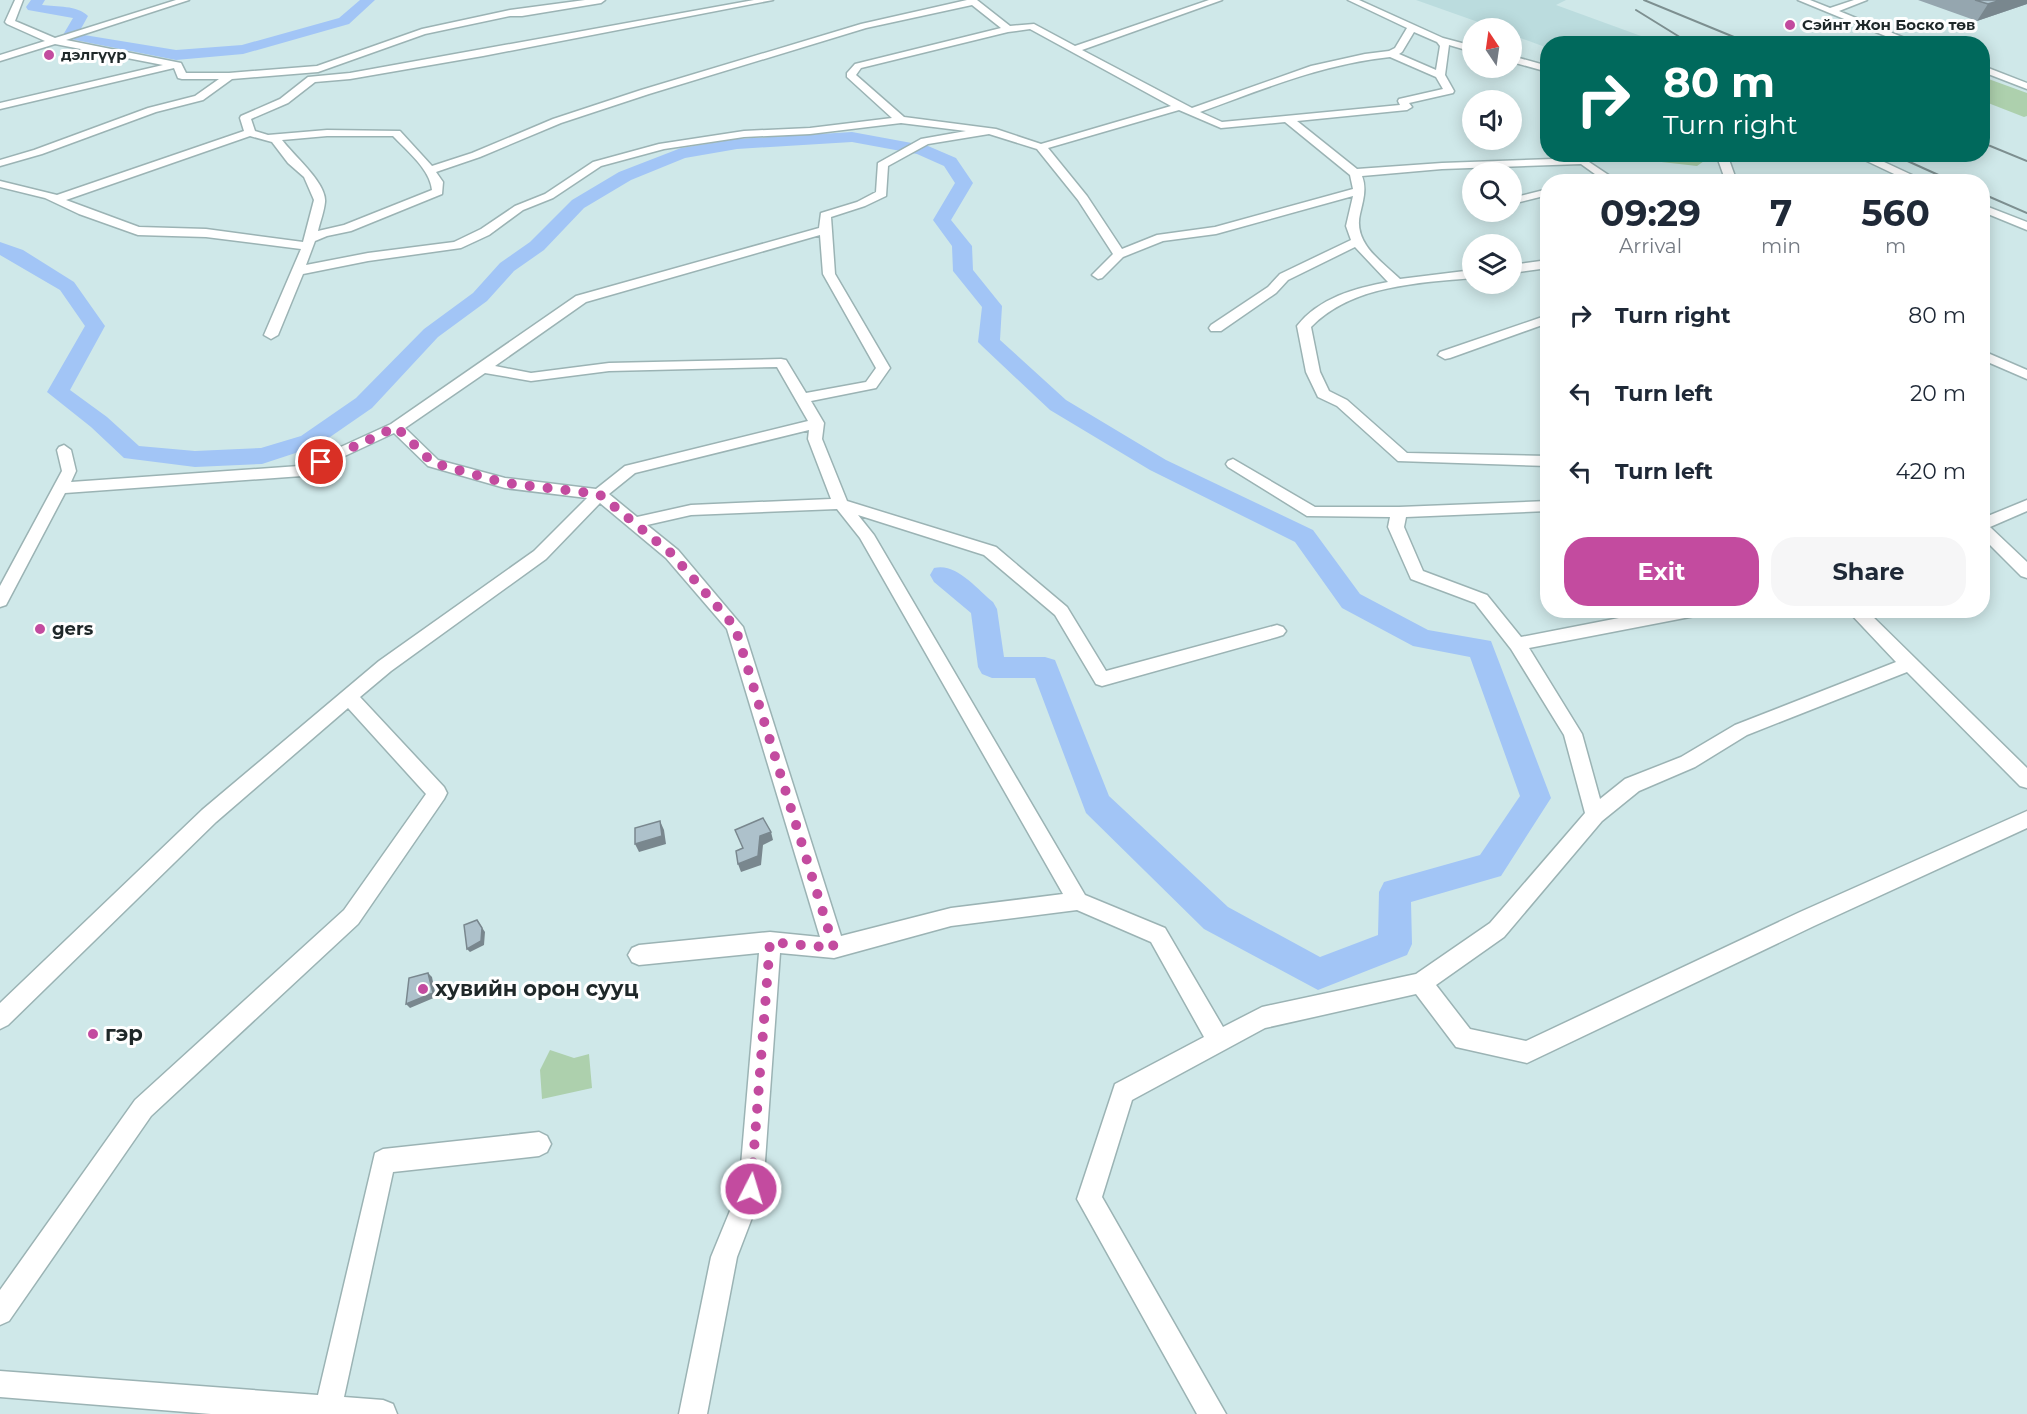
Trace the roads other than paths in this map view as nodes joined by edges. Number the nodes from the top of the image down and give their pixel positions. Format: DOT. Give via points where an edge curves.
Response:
graph roads {
  1 [pos="19,0"];
  2 [pos="506,0"];
  3 [pos="601,0"];
  4 [pos="769,0"];
  5 [pos="1218,0"];
  6 [pos="1352,0"];
  7 [pos="1802,0"];
  8 [pos="1863,0"];
  9 [pos="179,1"];
  10 [pos="972,1"];
  11 [pos="1830,11"];
  12 [pos="510,13"];
  13 [pos="1412,28"];
  14 [pos="1008,29"];
  15 [pos="1895,36"];
  16 [pos="1440,40"];
  17 [pos="54,41"];
  18 [pos="0,46"];
  19 [pos="1462,46"];
  20 [pos="1072,50"];
  21 [pos="1391,54"];
  22 [pos="0,58"];
  23 [pos="1522,62"];
  24 [pos="178,65"];
  25 [pos="1540,67"];
  26 [pos="1990,72"];
  27 [pos="1440,75"];
  28 [pos="229,76"];
  29 [pos="2027,86"];
  30 [pos="0,105"];
  31 [pos="1180,107"];
  32 [pos="1191,112"];
  33 [pos="1288,119"];
  34 [pos="901,120"];
  35 [pos="919,122"];
  36 [pos="989,131"];
  37 [pos="250,134"];
  38 [pos="267,138"];
  39 [pos="925,141"];
  40 [pos="1041,147"];
  41 [pos="1555,162"];
  42 [pos="1584,162"];
  43 [pos="1876,162"];
  44 [pos="0,163"];
  45 [pos="430,170"];
  46 [pos="1355,173"];
  47 [pos="1602,174"];
  48 [pos="1903,174"];
  49 [pos="0,184"];
  50 [pos="1359,191"];
  51 [pos="1540,194"];
  52 [pos="1522,198"];
  53 [pos="55,200"];
  54 [pos="1990,211"];
  55 [pos="2027,226"];
  56 [pos="825,230"];
  57 [pos="1358,241"];
  58 [pos="308,243"];
  59 [pos="1119,254"];
  60 [pos="1540,265"];
  61 [pos="1522,268"];
  62 [pos="297,271"];
  63 [pos="1098,275"];
  64 [pos="1462,275"];
  65 [pos="1398,284"];
  66 [pos="1540,322"];
  67 [pos="1216,328"];
  68 [pos="271,335"];
  69 [pos="1445,355"];
  70 [pos="1990,358"];
  71 [pos="483,368"];
  72 [pos="2027,375"];
  73 [pos="801,398"];
  74 [pos="817,423"];
  75 [pos="396,427"];
  76 [pos="64,450"];
  77 [pos="1540,461"];
  78 [pos="1233,464"];
  79 [pos="59,488"];
  80 [pos="599,494"];
  81 [pos="842,504"];
  82 [pos="2027,505"];
  83 [pos="1540,506"];
  84 [pos="1399,512"];
  85 [pos="635,523"];
  86 [pos="1990,523"];
  87 [pos="1990,533"];
  88 [pos="7,572"];
  89 [pos="2027,572"];
  90 [pos="0,601"];
  91 [pos="1653,618"];
  92 [pos="1862,618"];
  93 [pos="1277,631"];
  94 [pos="1517,644"];
  95 [pos="1909,664"];
  96 [pos="349,697"];
  97 [pos="2027,780"];
  98 [pos="1595,815"];
  99 [pos="2027,819"];
  100 [pos="1078,901"];
  101 [pos="770,942"];
  102 [pos="834,948"];
  103 [pos="639,955"];
  104 [pos="1421,983"];
  105 [pos="0,1018"];
  106 [pos="1219,1041"];
  107 [pos="539,1144"];
  108 [pos="0,1312"];
  109 [pos="0,1384"];
  110 [pos="328,1410"];
  111 [pos="383,1414"];
  112 [pos="693,1414"];
  113 [pos="1212,1414"];
  1 -- 17 [label="street" via="10,22"];
  2 -- 12 [label="street"];
  3 -- 12 [label="street"];
  4 -- 37 [label="street" via="350,76 312,79 284,101 245,118"];
  5 -- 20 [label="street"];
  6 -- 13 [label="street"];
  7 -- 11 [label="street"];
  8 -- 11 [label="street"];
  9 -- 17 [label="street"];
  10 -- 14 [label="street"];
  10 -- 45 [label="street" via="864,26 645,92"];
  11 -- 15 [label="street"];
  12 -- 28 [label="street" via="422,32 318,69"];
  13 -- 16 [label="street"];
  13 -- 21 [label="street" via="1399,50"];
  14 -- 20 [label="street" via="1031,26"];
  14 -- 34 [label="street" via="858,66 850,75"];
  16 -- 19 [label="street"];
  16 -- 27 [label="street" via="1445,46"];
  17 -- 18 [label="street"];
  17 -- 22 [label="street"];
  17 -- 24 [label="street"];
  20 -- 31 [label="street"];
  21 -- 27 [label="street"];
  21 -- 32 [label="street" via="1361,56 1312,69"];
  23 -- 25 [label="street"];
  24 -- 28 [label="street" via="182,76"];
  24 -- 30 [label="street"];
  26 -- 29 [label="street"];
  27 -- 33 [label="street" via="1449,91 1403,101 1407,107"];
  28 -- 44 [label="street" via="199,98 152,110"];
  31 -- 32 [label="street"];
  31 -- 40 [label="street"];
  32 -- 33 [label="street" via="1221,125"];
  33 -- 46 [label="street"];
  34 -- 35 [label="street"];
  34 -- 62 [label="street" via="744,134 663,146 597,164 549,196 519,208 485,232 457,245"];
  35 -- 36 [label="street"];
  35 -- 39 [label="street"];
  36 -- 39 [label="street"];
  36 -- 40 [label="street"];
  37 -- 38 [label="street"];
  37 -- 53 [label="street"];
  38 -- 45 [label="street" via="396,133"];
  38 -- 58 [label="street" via="276,140 309,175 320,200"];
  39 -- 56 [label="street" via="882,165 882,194 825,215"];
  40 -- 59 [label="street" via="1083,198"];
  41 -- 46 [label="street"];
  42 -- 47 [label="street"];
  43 -- 48 [label="street"];
  45 -- 58 [label="street" via="438,192 347,228 323,233"];
  46 -- 50 [label="street" via="1361,183"];
  49 -- 53 [label="street"];
  50 -- 57 [label="street" via="1352,228"];
  50 -- 59 [label="street" via="1216,230 1161,238"];
  51 -- 52 [label="street"];
  53 -- 58 [label="street" via="138,231"];
  54 -- 55 [label="street"];
  56 -- 71 [label="street" via="581,299"];
  56 -- 73 [label="street" via="829,274 882,368 871,385"];
  57 -- 65 [label="street"];
  57 -- 67 [label="street" via="1284,277 1272,290"];
  58 -- 62 [label="street"];
  59 -- 63 [label="street"];
  60 -- 61 [label="street"];
  62 -- 68 [label="street"];
  64 -- 65 [label="street"];
  65 -- 77 [label="street" via="1340,299 1313,314 1304,326 1313,372 1323,394 1342,403 1403,458"];
  66 -- 69 [label="street"];
  70 -- 72 [label="street"];
  71 -- 73 [label="street" via="531,377 609,367 781,363"];
  71 -- 75 [label="street"];
  73 -- 74 [label="street"];
  74 -- 80 [label="street" via="630,469"];
  74 -- 81 [label="street" via="816,440"];
  75 -- 79 [label="street" via="302,471"];
  75 -- 80 [label="street" via="433,463 505,483"];
  76 -- 79 [label="street" via="69,471"];
  78 -- 84 [label="street" via="1312,512"];
  79 -- 88 [label="street"];
  80 -- 85 [label="street"];
  80 -- 96 [label="street" via="540,555 385,666"];
  81 -- 85 [label="street" via="692,510"];
  81 -- 93 [label="street" via="990,551 1061,611 1102,680"];
  81 -- 100 [label="street" via="866,535"];
  82 -- 86 [label="street"];
  83 -- 84 [label="street"];
  84 -- 94 [label="street" via="1396,528 1418,575 1481,599"];
  85 -- 102 [label="street" via="672,554 735,627"];
  87 -- 89 [label="street"];
  88 -- 90 [label="street"];
  91 -- 94 [label="street"];
  92 -- 95 [label="street"];
  94 -- 98 [label="street" via="1573,734"];
  95 -- 97 [label="street"];
  95 -- 98 [label="street" via="1741,730 1688,762 1632,785"];
  96 -- 105 [label="street" via="209,816"];
  96 -- 108 [label="street" via="437,793 351,917 143,1108"];
  98 -- 104 [label="street" via="1497,930"];
  99 -- 104 [label="street" via="1527,1052 1464,1039"];
  100 -- 102 [label="street" via="951,917"];
  100 -- 106 [label="street" via="1158,934"];
  101 -- 102 [label="street"];
  101 -- 103 [label="street"];
  101 -- 112 [label="street" via="751,1189 724,1257"];
  104 -- 106 [label="street" via="1263,1018"];
  106 -- 113 [label="street" via="1123,1092 1089,1199"];
  107 -- 110 [label="street" via="382,1161"];
  109 -- 110 [label="street"];
  110 -- 111 [label="street"];
}
